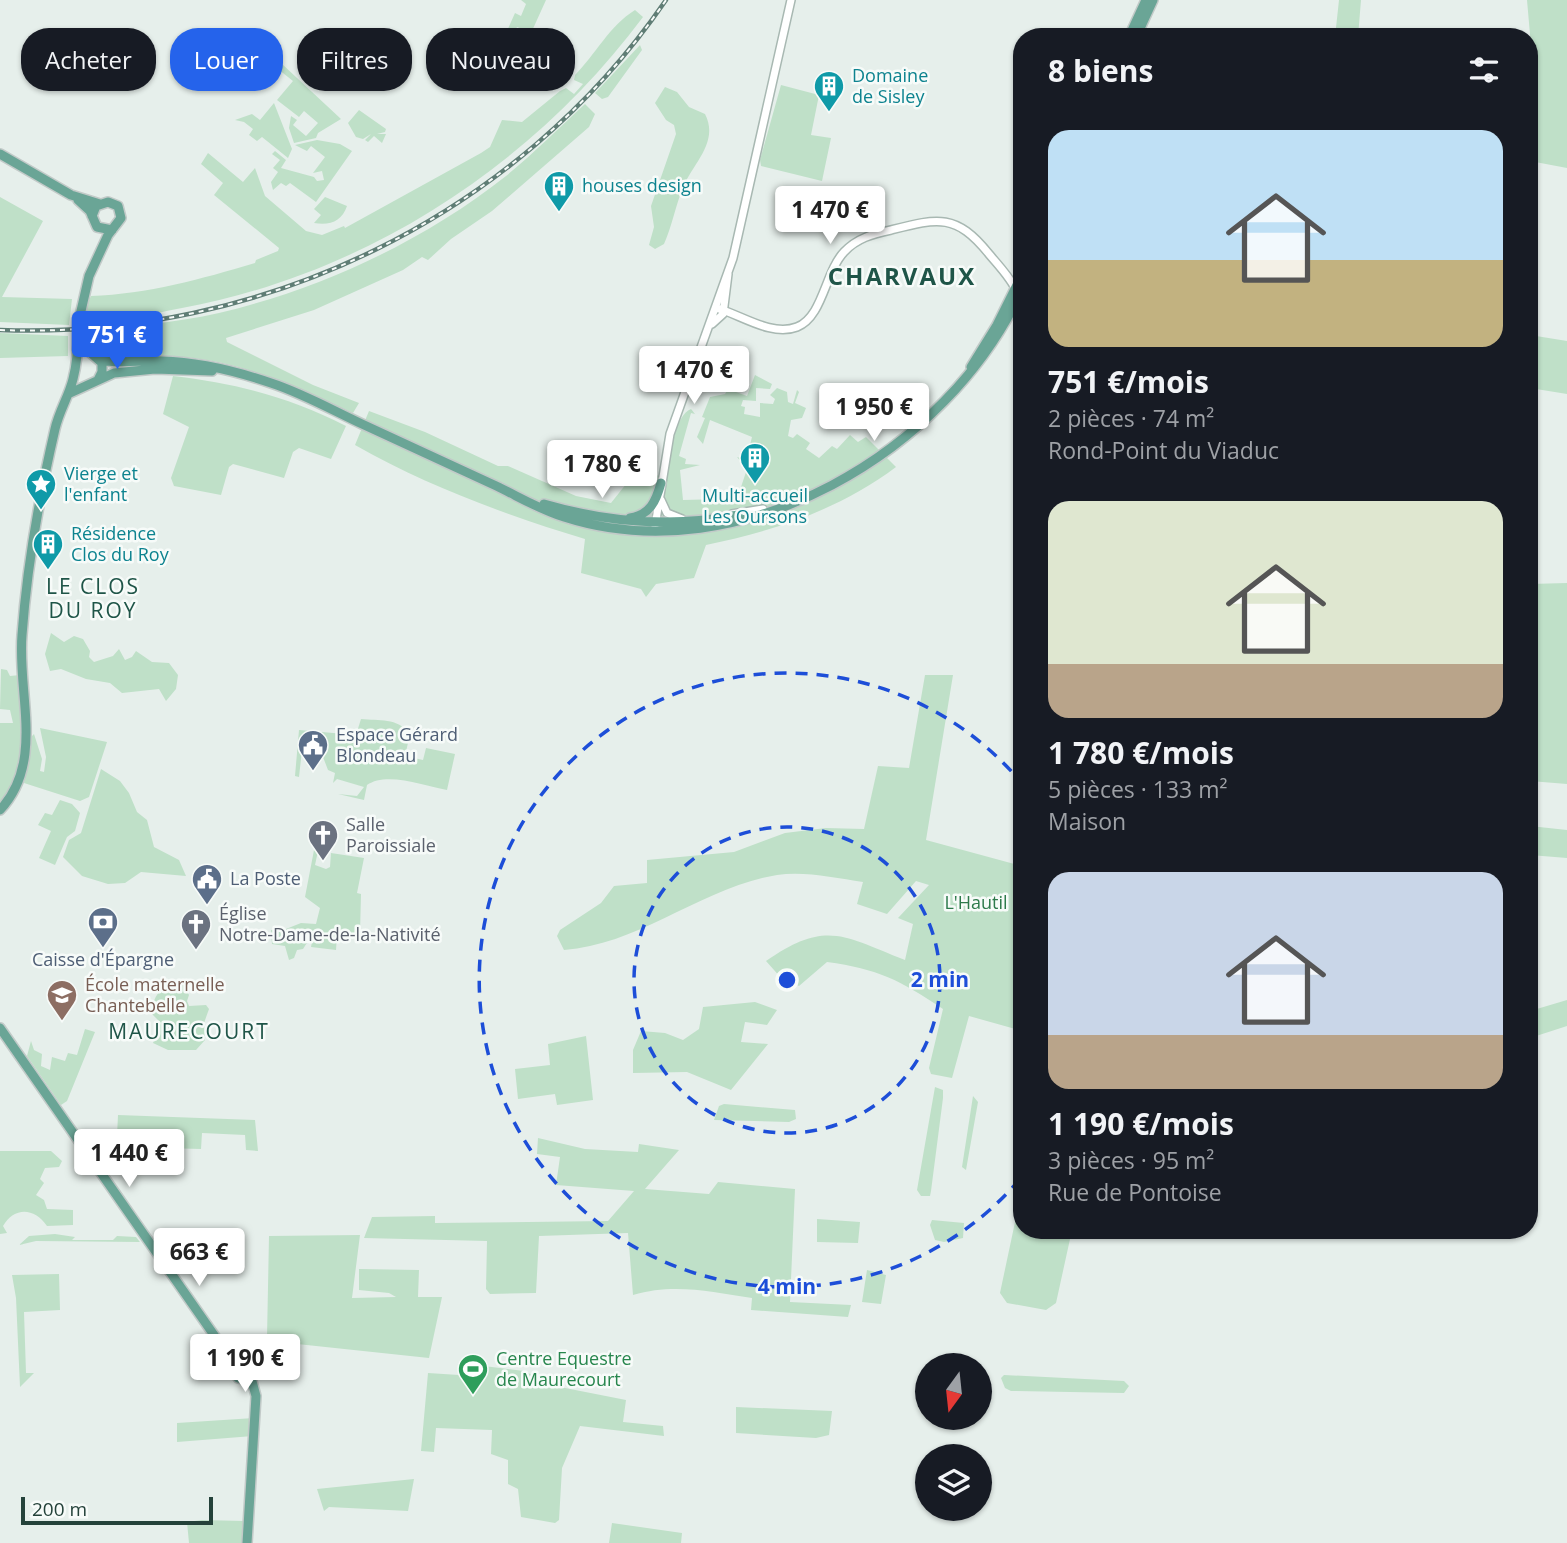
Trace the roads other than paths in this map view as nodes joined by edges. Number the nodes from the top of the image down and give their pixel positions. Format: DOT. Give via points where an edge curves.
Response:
graph roads {
  1 [pos="791,0"];
  2 [pos="1146,0"];
  3 [pos="1153,0"];
  4 [pos="1133,28"];
  5 [pos="1140,28"];
  6 [pos="0,154"];
  7 [pos="71,195"];
  8 [pos="100,204"];
  9 [pos="92,216"];
  10 [pos="99,229"];
  11 [pos="113,230"];
  12 [pos="97,258"];
  13 [pos="1013,284"];
  14 [pos="1013,300"];
  15 [pos="1013,304"];
  16 [pos="721,311"];
  17 [pos="78,324"];
  18 [pos="97,358"];
  19 [pos="78,359"];
  20 [pos="74,373"];
  21 [pos="255,378"];
  22 [pos="98,380"];
  23 [pos="84,383"];
  24 [pos="66,395"];
  25 [pos="947,399"];
  26 [pos="662,483"];
  27 [pos="505,490"];
  28 [pos="807,496"];
  29 [pos="661,497"];
  30 [pos="540,503"];
  31 [pos="762,509"];
  32 [pos="656,523"];
  33 [pos="594,524"];
  34 [pos="0,810"];
  35 [pos="0,1028"];
  36 [pos="238,1366"];
  37 [pos="246,1377"];
  38 [pos="247,1543"];
  1 -- 16 [label="street"];
  2 -- 4 [label="main road"];
  3 -- 5 [label="main road"];
  6 -- 7 [label="main road"];
  7 -- 8 [label="main road"];
  7 -- 9 [label="main road"];
  8 -- 9 [label="main road"];
  8 -- 11 [label="main road" via="112,203 120,210 120,222"];
  9 -- 10 [label="main road"];
  10 -- 11 [label="main road"];
  10 -- 12 [label="main road"];
  11 -- 12 [label="main road"];
  12 -- 17 [label="main road"];
  13 -- 16 [label="street" via="968,230 932,220 853,243 833,266 812,314 797,327 778,329"];
  14 -- 25 [label="main road"];
  15 -- 25 [label="main road" via="995,342"];
  16 -- 26 [label="street" via="673,421"];
  18 -- 19 [label="main road" via="85,355"];
  18 -- 19 [label="main road" via="85,348 78,332"];
  18 -- 21 [label="main road" via="188,363"];
  18 -- 22 [label="main road" via="103,372"];
  19 -- 20 [label="main road"];
  20 -- 23 [label="main road"];
  20 -- 24 [label="main road"];
  21 -- 22 [label="main road" via="155,369 114,373"];
  21 -- 27 [label="main road"];
  22 -- 23 [label="main road"];
  23 -- 24 [label="main road"];
  24 -- 34 [label="main road" via="31,547 21,649 25,721 20,778"];
  25 -- 28 [label="main road" via="885,453"];
  26 -- 29 [label="street"];
  26 -- 30 [label="main road" via="652,506 633,518"];
  27 -- 30 [label="main road"];
  27 -- 33 [label="main road" via="552,512"];
  28 -- 31 [label="main road"];
  28 -- 33 [label="main road" via="758,515 708,526 646,530"];
  29 -- 31 [label="street" via="667,513 681,519"];
  29 -- 32 [label="street"];
  30 -- 32 [label="main road" via="597,517"];
  31 -- 32 [label="main road" via="708,520"];
  32 -- 33 [label="street" via="652,527"];
  35 -- 36 [label="main road"];
  36 -- 37 [label="main road" via="236,1377"];
  36 -- 37 [label="main road" via="248,1365"];
  37 -- 38 [label="main road" via="256,1395"];
}
